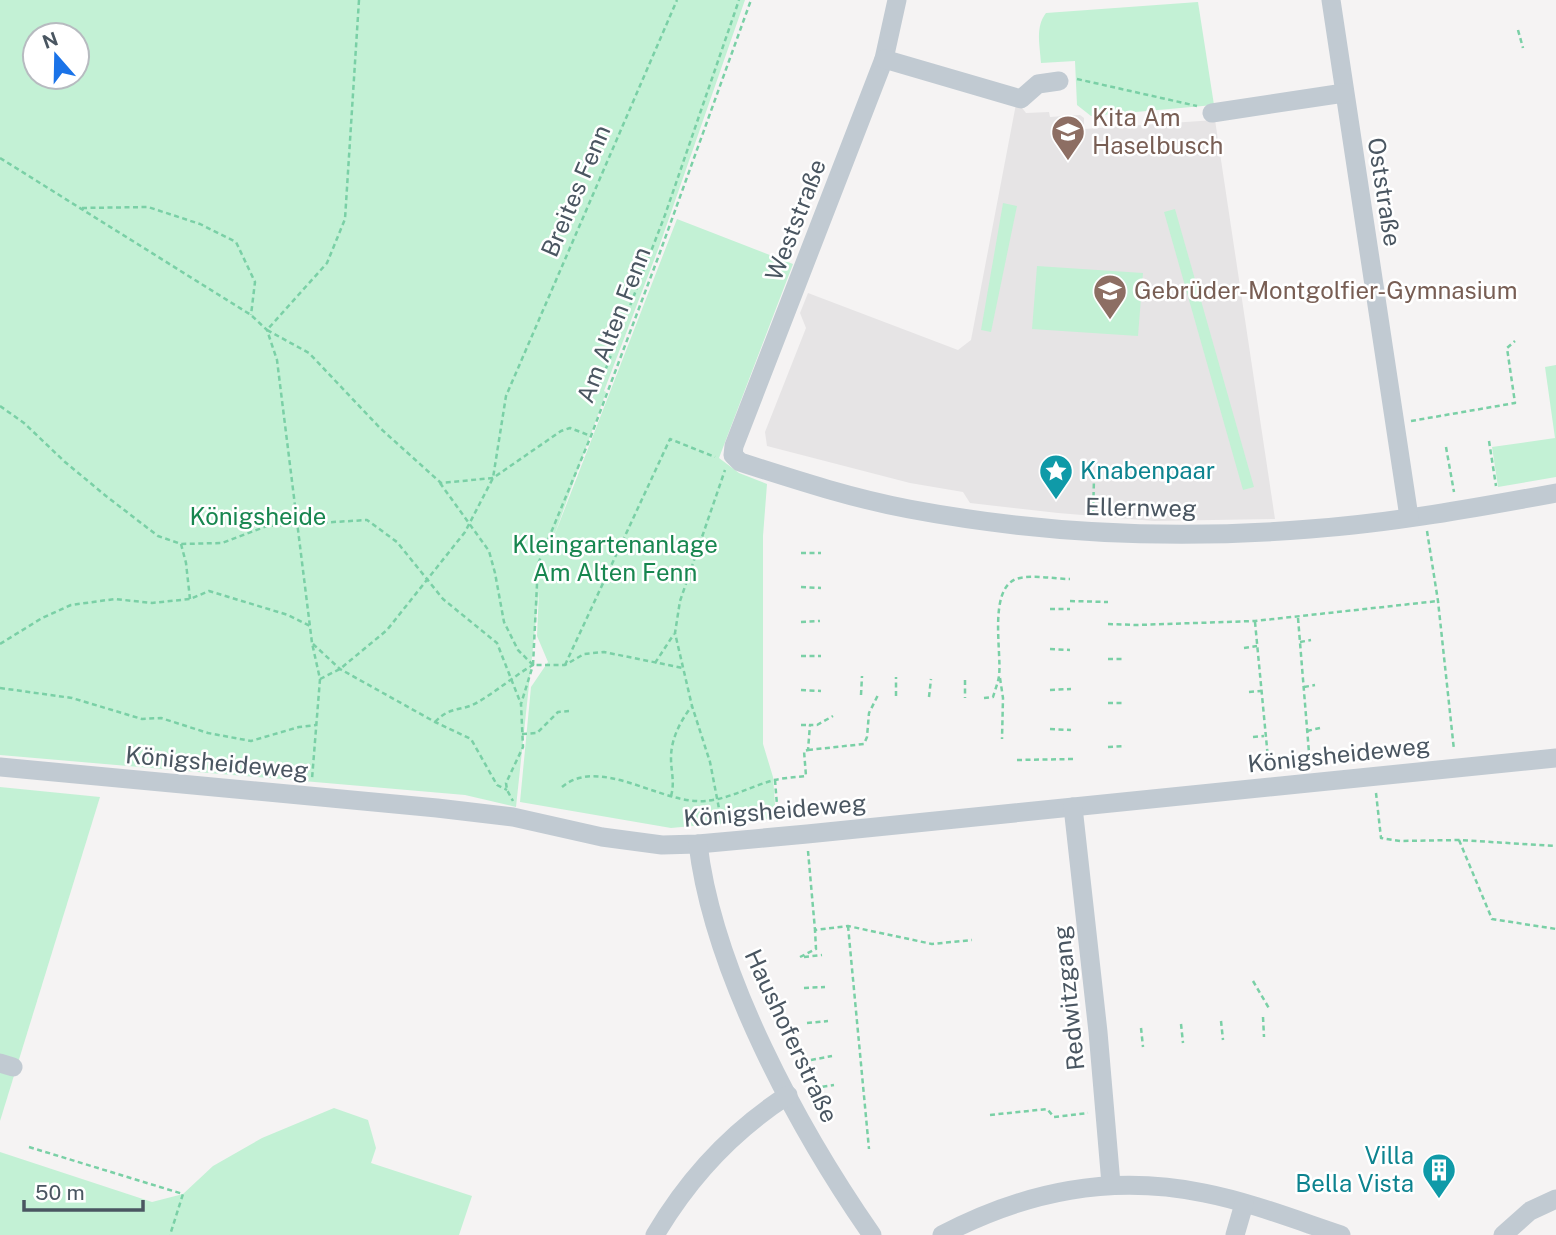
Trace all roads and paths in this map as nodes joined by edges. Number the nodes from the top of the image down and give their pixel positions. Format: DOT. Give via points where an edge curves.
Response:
graph roads {
  1 [pos="359,0"];
  2 [pos="677,0"];
  3 [pos="739,0"];
  4 [pos="751,0"];
  5 [pos="897,0"];
  6 [pos="1331,0"];
  7 [pos="1518,30"];
  8 [pos="1523,48"];
  9 [pos="884,60"];
  10 [pos="1059,80"];
  11 [pos="1344,93"];
  12 [pos="1212,113"];
  13 [pos="0,158"];
  14 [pos="82,208"];
  15 [pos="251,315"];
  16 [pos="267,330"];
  17 [pos="1515,341"];
  18 [pos="586,391"];
  19 [pos="0,406"];
  20 [pos="1395,424"];
  21 [pos="591,436"];
  22 [pos="1489,441"];
  23 [pos="1446,447"];
  24 [pos="730,459"];
  25 [pos="493,478"];
  26 [pos="1094,479"];
  27 [pos="438,481"];
  28 [pos="1556,493"];
  29 [pos="1499,504"];
  30 [pos="1093,506"];
  31 [pos="1457,510"];
  32 [pos="1417,515"];
  33 [pos="297,523"];
  34 [pos="468,525"];
  35 [pos="181,544"];
  36 [pos="801,552"];
  37 [pos="821,553"];
  38 [pos="1070,579"];
  39 [pos="427,581"];
  40 [pos="801,587"];
  41 [pos="821,588"];
  42 [pos="190,599"];
  43 [pos="1070,601"];
  44 [pos="1438,601"];
  45 [pos="1108,602"];
  46 [pos="1050,609"];
  47 [pos="1070,609"];
  48 [pos="1298,618"];
  49 [pos="820,621"];
  50 [pos="1255,621"];
  51 [pos="801,622"];
  52 [pos="1108,624"];
  53 [pos="310,626"];
  54 [pos="1441,627"];
  55 [pos="1434,628"];
  56 [pos="675,632"];
  57 [pos="1311,640"];
  58 [pos="1300,642"];
  59 [pos="312,643"];
  60 [pos="0,644"];
  61 [pos="1257,646"];
  62 [pos="1244,648"];
  63 [pos="1050,649"];
  64 [pos="1070,650"];
  65 [pos="801,656"];
  66 [pos="821,656"];
  67 [pos="1108,659"];
  68 [pos="1125,659"];
  69 [pos="655,663"];
  70 [pos="533,665"];
  71 [pos="565,665"];
  72 [pos="683,668"];
  73 [pos="340,669"];
  74 [pos="1446,672"];
  75 [pos="1438,673"];
  76 [pos="999,674"];
  77 [pos="862,676"];
  78 [pos="896,677"];
  79 [pos="511,678"];
  80 [pos="931,679"];
  81 [pos="320,680"];
  82 [pos="965,680"];
  83 [pos="1315,685"];
  84 [pos="1304,687"];
  85 [pos="0,688"];
  86 [pos="1070,689"];
  87 [pos="801,690"];
  88 [pos="1050,690"];
  89 [pos="821,691"];
  90 [pos="1261,691"];
  91 [pos="1249,692"];
  92 [pos="861,695"];
  93 [pos="878,695"];
  94 [pos="896,696"];
  95 [pos="929,697"];
  96 [pos="965,698"];
  97 [pos="984,698"];
  98 [pos="1108,703"];
  99 [pos="1125,703"];
  100 [pos="521,704"];
  101 [pos="692,706"];
  102 [pos="569,711"];
  103 [pos="833,716"];
  104 [pos="1451,716"];
  105 [pos="1443,717"];
  106 [pos="435,722"];
  107 [pos="316,725"];
  108 [pos="801,725"];
  109 [pos="810,725"];
  110 [pos="1050,729"];
  111 [pos="1320,729"];
  112 [pos="1071,730"];
  113 [pos="1307,731"];
  114 [pos="522,734"];
  115 [pos="1265,736"];
  116 [pos="1253,737"];
  117 [pos="1002,739"];
  118 [pos="1125,746"];
  119 [pos="1108,747"];
  120 [pos="808,750"];
  121 [pos="1556,758"];
  122 [pos="1073,759"];
  123 [pos="1017,760"];
  124 [pos="0,767"];
  125 [pos="1456,768"];
  126 [pos="1374,776"];
  127 [pos="775,780"];
  128 [pos="1312,782"];
  129 [pos="1270,786"];
  130 [pos="562,787"];
  131 [pos="507,789"];
  132 [pos="310,796"];
  133 [pos="671,796"];
  134 [pos="718,799"];
  135 [pos="1073,807"];
  136 [pos="513,817"];
  137 [pos="807,834"];
  138 [pos="779,836"];
  139 [pos="723,841"];
  140 [pos="1459,841"];
  141 [pos="698,844"];
  142 [pos="1556,846"];
  143 [pos="848,926"];
  144 [pos="1556,929"];
  145 [pos="815,930"];
  146 [pos="972,940"];
  147 [pos="822,955"];
  148 [pos="1253,981"];
  149 [pos="825,986"];
  150 [pos="804,988"];
  151 [pos="1270,1010"];
  152 [pos="1264,1017"];
  153 [pos="828,1021"];
  154 [pos="1221,1021"];
  155 [pos="807,1023"];
  156 [pos="1181,1024"];
  157 [pos="1141,1028"];
  158 [pos="1264,1037"];
  159 [pos="1223,1040"];
  160 [pos="1183,1044"];
  161 [pos="1143,1047"];
  162 [pos="832,1056"];
  163 [pos="811,1060"];
  164 [pos="834,1085"];
  165 [pos="814,1088"];
  166 [pos="788,1095"];
  167 [pos="1105,1111"];
  168 [pos="990,1115"];
  169 [pos="29,1147"];
  170 [pos="869,1149"];
  171 [pos="1111,1184"];
  172 [pos="1556,1199"];
  173 [pos="1244,1204"];
  174 [pos="170,1235"];
  175 [pos="654,1235"];
  176 [pos="872,1235"];
  177 [pos="942,1235"];
  178 [pos="1235,1235"];
  179 [pos="1341,1235"];
  180 [pos="1503,1235"];
  1 -- 16 [label="path" via="345,219 327,263"];
  2 -- 25 [label="path, Breites Fenn" via="506,396"];
  3 -- 18 [label="path" via="603,377 598,389"];
  4 -- 21 [label="path, Am Alten Fenn"];
  5 -- 9 [label="street, Weststraße"];
  6 -- 11 [label="street, Oststraße"];
  7 -- 8 [label="path"];
  9 -- 10 [label="street" via="1021,99 1038,84"];
  9 -- 24 [label="street, Weststraße"];
  10 -- 12 [label="path" via="1076,79"];
  11 -- 12 [label="street"];
  11 -- 20 [label="street, Oststraße"];
  13 -- 14 [label="path"];
  14 -- 15 [label="path"];
  14 -- 15 [label="path" via="148,207 236,242 255,282"];
  15 -- 16 [label="path"];
  16 -- 27 [label="path" via="309,353"];
  16 -- 33 [label="path" via="277,360"];
  17 -- 20 [label="path" via="1507,348 1515,403"];
  19 -- 35 [label="path" via="158,536"];
  20 -- 32 [label="street, Oststraße"];
  21 -- 25 [label="path" via="570,428 561,430"];
  21 -- 70 [label="path, Am Alten Fenn" via="538,564"];
  22 -- 29 [label="path"];
  23 -- 31 [label="path"];
  24 -- 32 [label="street, Ellernweg" via="908,509 1072,530 1250,533"];
  24 -- 56 [label="path" via="680,601"];
  24 -- 71 [label="path" via="670,439"];
  25 -- 27 [label="path"];
  25 -- 34 [label="path"];
  26 -- 30 [label="path"];
  27 -- 34 [label="path"];
  28 -- 29 [label="street, Ellernweg"];
  29 -- 31 [label="street, Ellernweg"];
  31 -- 32 [label="street, Ellernweg"];
  32 -- 44 [label="path"];
  33 -- 35 [label="path" via="267,526 222,542"];
  33 -- 39 [label="path" via="367,520 397,542"];
  33 -- 53 [label="path"];
  34 -- 39 [label="path"];
  34 -- 70 [label="path" via="489,551 504,622 518,650"];
  35 -- 42 [label="path"];
  36 -- 37 [label="path"];
  38 -- 76 [label="path" via="1024,578 1007,585 999,604"];
  39 -- 73 [label="path" via="387,630"];
  39 -- 79 [label="path" via="497,643"];
  40 -- 41 [label="path"];
  42 -- 53 [label="path" via="209,591"];
  42 -- 60 [label="path" via="152,603 115,599 71,605"];
  43 -- 45 [label="path"];
  44 -- 48 [label="path"];
  44 -- 54 [label="path"];
  46 -- 47 [label="path"];
  48 -- 50 [label="path"];
  48 -- 58 [label="path"];
  49 -- 51 [label="path"];
  50 -- 52 [label="path"];
  50 -- 61 [label="path"];
  53 -- 59 [label="path"];
  54 -- 55 [label="path"];
  54 -- 74 [label="path"];
  56 -- 69 [label="path"];
  56 -- 72 [label="path"];
  57 -- 58 [label="path"];
  58 -- 84 [label="path"];
  59 -- 73 [label="path"];
  59 -- 81 [label="path"];
  61 -- 62 [label="path"];
  61 -- 90 [label="path"];
  63 -- 64 [label="path"];
  65 -- 66 [label="path"];
  67 -- 68 [label="path"];
  69 -- 71 [label="path" via="604,652 584,654"];
  69 -- 72 [label="path"];
  70 -- 71 [label="path"];
  70 -- 79 [label="path"];
  70 -- 100 [label="path, Am Alten Fenn"];
  72 -- 101 [label="path"];
  73 -- 81 [label="path"];
  73 -- 106 [label="path"];
  74 -- 75 [label="path"];
  74 -- 104 [label="path"];
  76 -- 97 [label="path" via="993,697"];
  76 -- 117 [label="path"];
  77 -- 92 [label="path"];
  78 -- 94 [label="path"];
  79 -- 100 [label="path"];
  79 -- 106 [label="path" via="476,704 444,712"];
  80 -- 95 [label="path"];
  81 -- 107 [label="path"];
  82 -- 96 [label="path"];
  83 -- 84 [label="path"];
  84 -- 113 [label="path"];
  85 -- 107 [label="path" via="72,698 142,719 161,718 251,741"];
  86 -- 88 [label="path"];
  87 -- 89 [label="path"];
  90 -- 91 [label="path"];
  90 -- 115 [label="path"];
  93 -- 120 [label="path" via="869,713 864,744"];
  98 -- 99 [label="path"];
  100 -- 114 [label="path"];
  101 -- 133 [label="path" via="672,745"];
  101 -- 134 [label="path"];
  102 -- 114 [label="path" via="558,712 537,733"];
  103 -- 109 [label="path"];
  104 -- 105 [label="path"];
  104 -- 125 [label="path"];
  106 -- 131 [label="path" via="471,739 497,785"];
  107 -- 132 [label="path"];
  108 -- 109 [label="path"];
  109 -- 120 [label="path"];
  110 -- 112 [label="path"];
  111 -- 113 [label="path"];
  113 -- 128 [label="path"];
  114 -- 131 [label="path" via="523,747"];
  115 -- 116 [label="path"];
  115 -- 129 [label="path"];
  118 -- 119 [label="path"];
  120 -- 127 [label="path" via="804,751 806,776"];
  121 -- 125 [label="street, Königsheideweg"];
  122 -- 123 [label="path"];
  124 -- 132 [label="street, Königsheideweg"];
  125 -- 126 [label="street, Königsheideweg"];
  126 -- 128 [label="street, Königsheideweg"];
  126 -- 140 [label="path" via="1381,838"];
  127 -- 134 [label="path"];
  127 -- 138 [label="path"];
  128 -- 129 [label="street, Königsheideweg"];
  129 -- 135 [label="street, Königsheideweg"];
  130 -- 133 [label="path" via="572,779 591,775"];
  131 -- 136 [label="path" via="514,801"];
  132 -- 136 [label="street, Königsheideweg"];
  133 -- 134 [label="path" via="697,802"];
  134 -- 139 [label="path"];
  135 -- 137 [label="street, Königsheideweg"];
  135 -- 167 [label="street, Redwitzgang"];
  136 -- 141 [label="street, Königsheideweg" via="633,842"];
  137 -- 138 [label="street, Königsheideweg"];
  137 -- 145 [label="path"];
  138 -- 139 [label="street, Königsheideweg"];
  139 -- 141 [label="street, Königsheideweg"];
  140 -- 142 [label="path"];
  140 -- 144 [label="path" via="1492,919"];
  141 -- 166 [label="street, Haushoferstraße" via="728,960"];
  143 -- 145 [label="path"];
  143 -- 146 [label="path" via="932,944"];
  143 -- 170 [label="path"];
  145 -- 147 [label="path" via="817,949 800,957"];
  148 -- 151 [label="path"];
  149 -- 150 [label="path"];
  152 -- 158 [label="path"];
  153 -- 155 [label="path"];
  154 -- 159 [label="path"];
  156 -- 160 [label="path"];
  157 -- 161 [label="path"];
  162 -- 163 [label="path"];
  164 -- 165 [label="path"];
  166 -- 175 [label="street" via="739,1131 703,1168"];
  166 -- 176 [label="street, Haushoferstraße"];
  167 -- 168 [label="path" via="1054,1117 1047,1109"];
  167 -- 171 [label="street, Redwitzgang"];
  169 -- 174 [label="path" via="183,1194"];
  171 -- 173 [label="street" via="1179,1188"];
  171 -- 177 [label="street" via="1025,1200"];
  172 -- 180 [label="street" via="1530,1211"];
  173 -- 178 [label="street"];
  173 -- 179 [label="street"];
}
